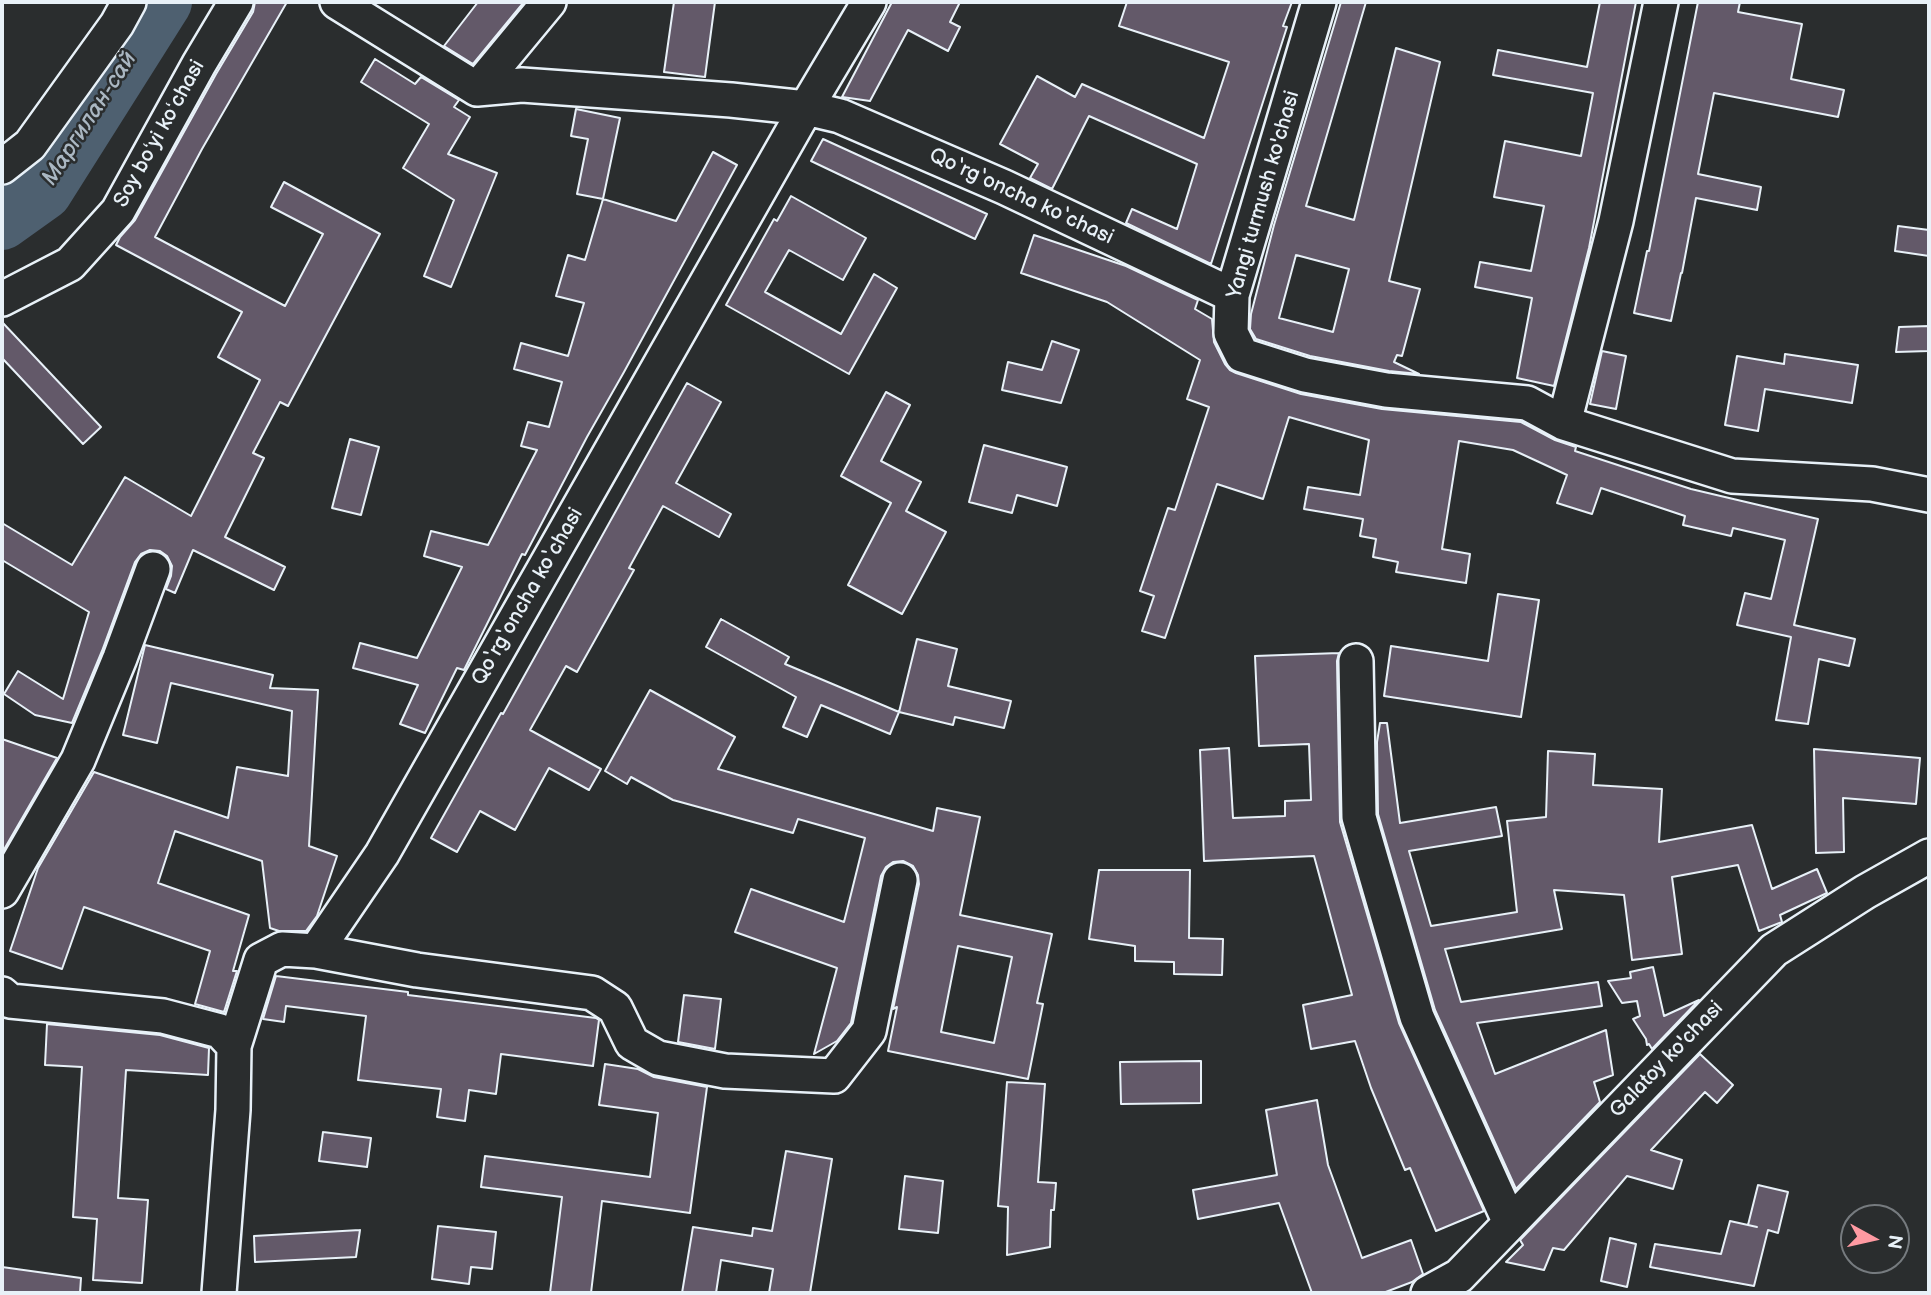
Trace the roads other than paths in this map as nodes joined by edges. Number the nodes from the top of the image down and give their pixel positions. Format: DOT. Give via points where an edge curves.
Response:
graph roads {
  1 [pos="130,2"];
  2 [pos="236,2"];
  3 [pos="337,2"];
  4 [pos="548,2"];
  5 [pos="869,2"];
  6 [pos="1319,2"];
  7 [pos="1661,2"];
  8 [pos="477,89"];
  9 [pos="806,108"];
  10 [pos="2,167"];
  11 [pos="1232,295"];
  12 [pos="2,299"];
  13 [pos="1564,423"];
  14 [pos="1929,495"];
  15 [pos="153,569"];
  16 [pos="1356,661"];
  17 [pos="1929,856"];
  18 [pos="900,880"];
  19 [pos="2,891"];
  20 [pos="316,951"];
  21 [pos="2,994"];
  22 [pos="234,1046"];
  23 [pos="1510,1223"];
  24 [pos="219,1293"];
  25 [pos="1429,1293"];
  1 -- 10 [label="street" via="30,145"];
  2 -- 12 [label="street, Soy boʻyi koʻchasi" via="118,212 70,264"];
  3 -- 8 [label="street"];
  4 -- 8 [label="street"];
  5 -- 9 [label="street"];
  6 -- 11 [label="street, Yangi turmush ko'chasi"];
  7 -- 13 [label="street" via="1616,221"];
  8 -- 9 [label="street, Qo‘rg‘oncha ko‘chasi" via="522,85"];
  9 -- 11 [label="street, Qo‘rg‘oncha ko‘chasi" via="840,116 1004,187"];
  9 -- 20 [label="street, Qo‘rg‘oncha ko‘chasi" via="382,854"];
  11 -- 13 [label="street, Yangi turmush ko'chasi" via="1231,333 1242,355 1306,375 1386,390 1527,403"];
  13 -- 14 [label="street, Yangi turmush ko'chasi" via="1732,476 1872,484"];
  15 -- 19 [label="street" via="78,760"];
  16 -- 23 [label="street" via="1359,817 1417,1017"];
  17 -- 23 [label="street, Galatoy ko'chasi" via="1774,950"];
  18 -- 20 [label="street" via="869,1031 834,1076 724,1071 658,1058 632,1044 615,1008 592,992 417,970"];
  20 -- 22 [label="street" via="282,949 261,960"];
  21 -- 22 [label="street" via="10,1001 163,1016 220,1031"];
  22 -- 24 [label="street"];
  23 -- 25 [label="street, Galatoy ko'chasi" via="1459,1276"];
}
